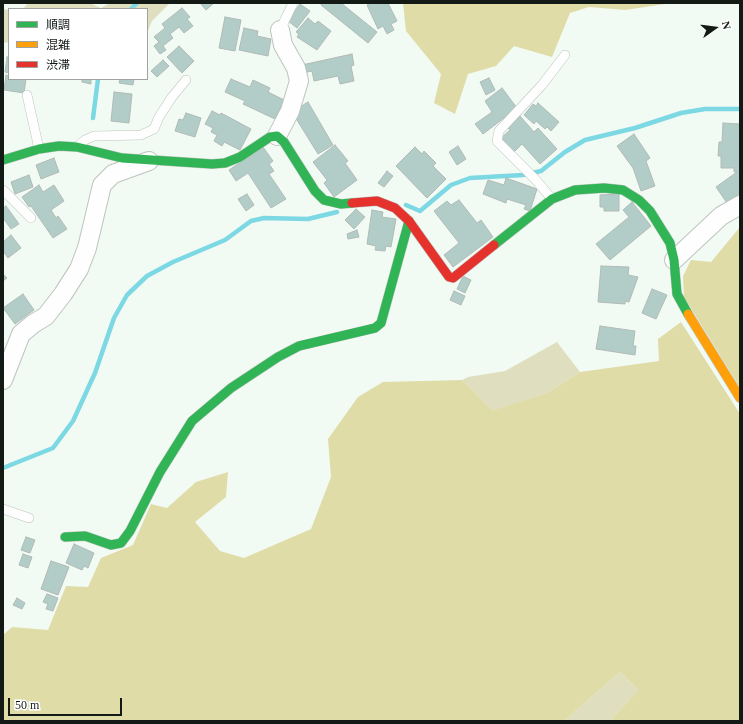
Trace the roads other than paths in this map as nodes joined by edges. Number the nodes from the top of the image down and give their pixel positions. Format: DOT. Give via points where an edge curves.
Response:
graph roads {
  1 [pos="293,3"];
  2 [pos="280,30"];
  3 [pos="565,55"];
  4 [pos="186,80"];
  5 [pos="27,95"];
  6 [pos="277,136"];
  7 [pos="77,147"];
  8 [pos="39,149"];
  9 [pos="152,159"];
  10 [pos="3,160"];
  11 [pos="3,190"];
  12 [pos="552,199"];
  13 [pos="740,205"];
  14 [pos="31,218"];
  15 [pos="409,221"];
  16 [pos="674,260"];
  17 [pos="3,380"];
  18 [pos="740,398"];
  19 [pos="3,509"];
  20 [pos="29,518"];
  21 [pos="65,537"];
  1 -- 2 [label="lane"];
  2 -- 6 [label="street" via="283,45 296,68 298,81 290,111"];
  3 -- 12 [label="lane" via="542,85 498,131 497,141"];
  4 -- 7 [label="lane" via="172,97 154,129 141,135 94,136"];
  5 -- 8 [label="lane"];
  6 -- 9 [label="street" via="270,137 240,157 225,163"];
  6 -- 15 [label="street" via="284,142 314,192 324,200 342,204 377,201 395,208"];
  7 -- 8 [label="street"];
  7 -- 9 [label="street" via="122,158"];
  8 -- 10 [label="street"];
  9 -- 17 [label="street" via="114,174 102,185 87,248 79,269 46,316 21,334"];
  11 -- 14 [label="lane"];
  12 -- 15 [label="street" via="453,278"];
  12 -- 16 [label="street" via="576,190 623,190 650,211 670,243"];
  13 -- 16 [label="street" via="721,216"];
  15 -- 21 [label="street" via="381,323 376,328 299,346 231,388 192,421 160,472 130,531 121,543 111,545 85,536"];
  16 -- 18 [label="street" via="677,294"];
  19 -- 20 [label="lane"];
}
